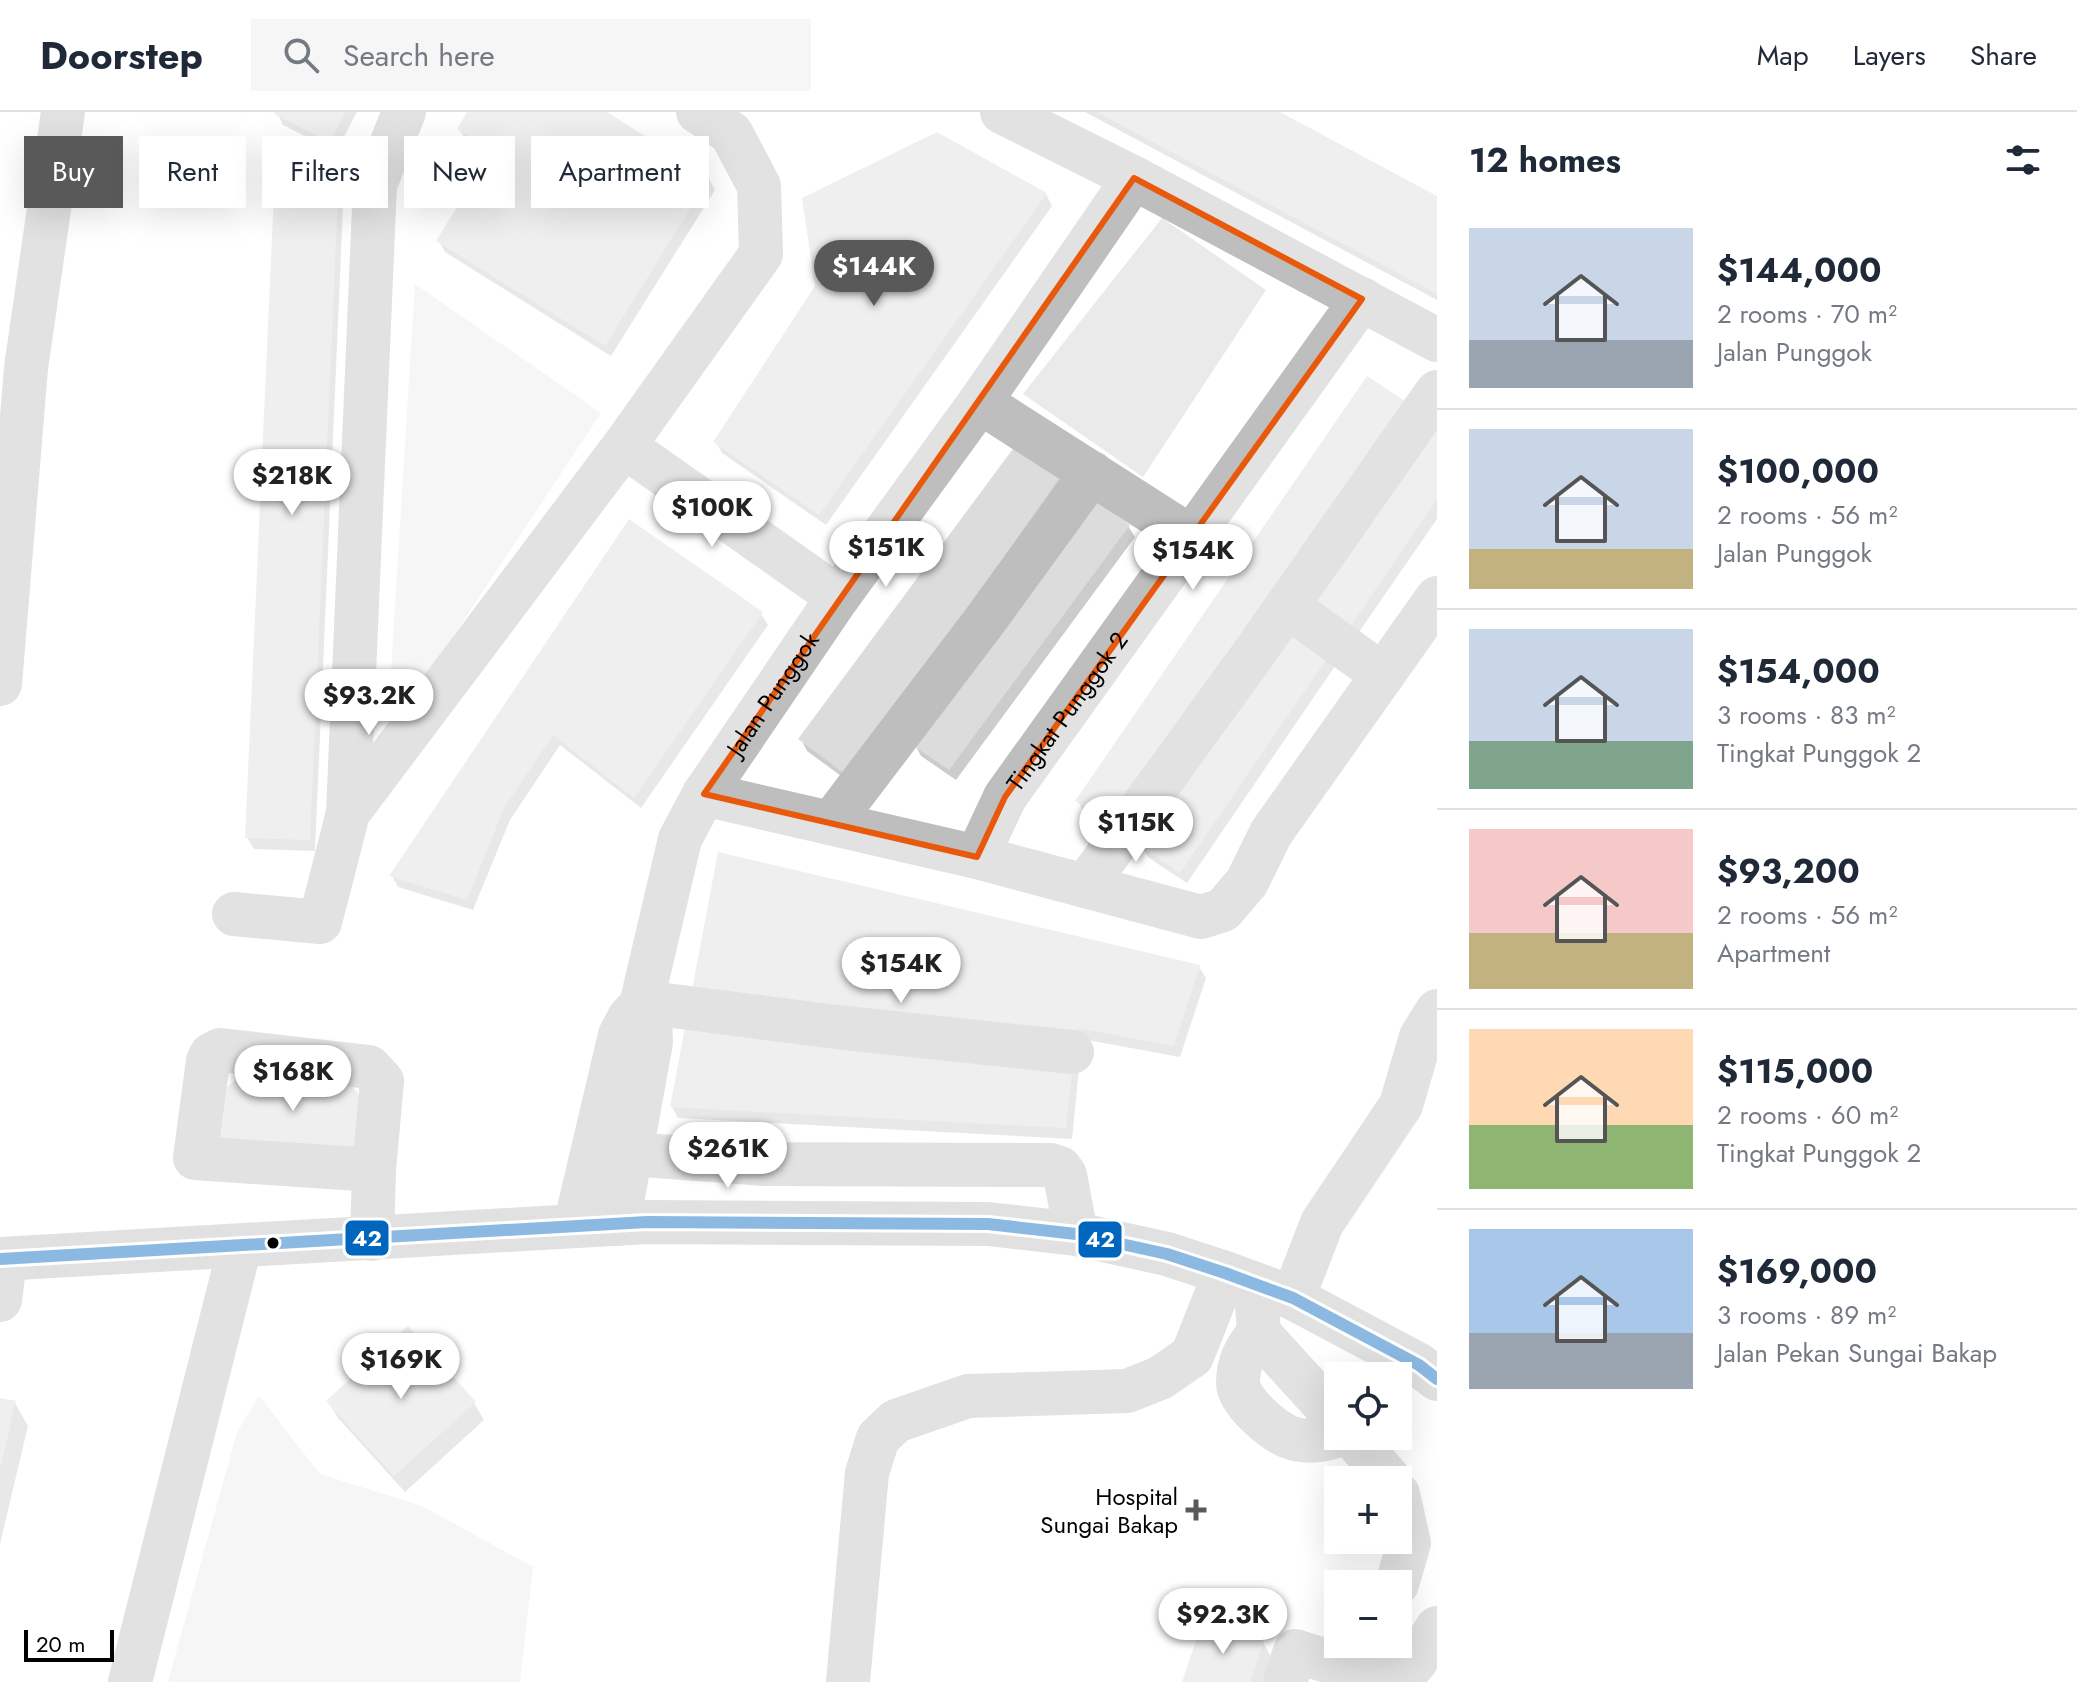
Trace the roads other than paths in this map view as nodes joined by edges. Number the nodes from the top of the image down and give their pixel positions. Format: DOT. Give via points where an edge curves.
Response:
graph roads {
  1 [pos="63,112"];
  2 [pos="404,112"];
  3 [pos="698,112"];
  4 [pos="1002,112"];
  5 [pos="1134,178"];
  6 [pos="1362,299"];
  7 [pos="1437,340"];
  8 [pos="1437,392"];
  9 [pos="980,402"];
  10 [pos="624,446"];
  11 [pos="1092,473"];
  12 [pos="1191,537"];
  13 [pos="838,597"];
  14 [pos="1437,598"];
  15 [pos="1287,606"];
  16 [pos="1383,675"];
  17 [pos="0,684"];
  18 [pos="354,684"];
  19 [pos="423,713"];
  20 [pos="704,794"];
  21 [pos="348,813"];
  22 [pos="831,823"];
  23 [pos="977,857"];
  24 [pos="1085,886"];
  25 [pos="234,914"];
  26 [pos="642,1003"];
  27 [pos="1437,1011"];
  28 [pos="1072,1052"];
  29 [pos="631,1154"];
  30 [pos="765,1164"];
  31 [pos="374,1170"];
  32 [pos="760,1222"];
  33 [pos="618,1224"];
  34 [pos="575,1226"];
  35 [pos="1076,1234"];
  36 [pos="372,1239"];
  37 [pos="240,1246"];
  38 [pos="2,1273"];
  39 [pos="1259,1286"];
  40 [pos="1259,1333"];
  41 [pos="1437,1379"];
  42 [pos="1324,1405"];
  43 [pos="1324,1438"];
  44 [pos="1364,1450"];
  45 [pos="1378,1466"];
  46 [pos="1437,1628"];
  47 [pos="1384,1670"];
  48 [pos="130,1682"];
  49 [pos="848,1682"];
  50 [pos="1285,1682"];
  1 -- 17 [label="street" via="26,368"];
  2 -- 18 [label="street" via="375,185"];
  3 -- 10 [label="street" via="731,133 759,186 761,254"];
  4 -- 5 [label="street"];
  5 -- 6 [label="street"];
  5 -- 9 [label="street, Jalan Punggok"];
  6 -- 7 [label="street"];
  6 -- 12 [label="street, Tingkat Punggok 2"];
  8 -- 15 [label="street"];
  9 -- 11 [label="street"];
  9 -- 13 [label="street, Jalan Punggok"];
  10 -- 13 [label="street"];
  10 -- 19 [label="street"];
  11 -- 12 [label="street"];
  11 -- 22 [label="street"];
  12 -- 23 [label="street, Tingkat Punggok 2" via="1005,797"];
  13 -- 20 [label="street, Jalan Punggok"];
  14 -- 16 [label="street"];
  15 -- 16 [label="street"];
  15 -- 24 [label="street"];
  16 -- 24 [label="street" via="1271,833 1247,882 1223,910 1201,917"];
  18 -- 19 [label="street" via="382,706"];
  18 -- 21 [label="street"];
  19 -- 21 [label="street"];
  20 -- 22 [label="street"];
  20 -- 26 [label="street, Jalan Punggok" via="680,839"];
  21 -- 25 [label="street" via="320,922"];
  22 -- 23 [label="street"];
  23 -- 24 [label="street"];
  26 -- 28 [label="street"];
  26 -- 29 [label="street, Jalan Punggok" via="651,1042"];
  26 -- 34 [label="street, Jalan Punggok" via="620,1035"];
  27 -- 39 [label="street" via="1421,1037 1401,1105 1322,1223"];
  29 -- 30 [label="street"];
  29 -- 33 [label="street, Jalan Punggok"];
  30 -- 32 [label="street"];
  30 -- 35 [label="street" via="1051,1165 1065,1175"];
  31 -- 31 [label="street" via="195,1158 211,1055 220,1050 369,1067 382,1081"];
  31 -- 36 [label="street"];
  32 -- 33 [label="main road"];
  32 -- 35 [label="main road" via="988,1224"];
  33 -- 34 [label="main road"];
  34 -- 36 [label="main road"];
  35 -- 39 [label="main road" via="1167,1254"];
  36 -- 37 [label="main road"];
  37 -- 38 [label="main road"];
  37 -- 48 [label="street"];
  39 -- 40 [label="street"];
  39 -- 41 [label="main road" via="1419,1365"];
  39 -- 49 [label="street" via="1192,1356 1160,1378 1127,1391 968,1396 896,1421 878,1438 867,1473"];
  40 -- 42 [label="street"];
  40 -- 43 [label="street" via="1240,1364 1238,1387 1247,1403 1288,1436"];
  44 -- 45 [label="street"];
  46 -- 47 [label="street" via="1416,1661"];
  47 -- 50 [label="street" via="1295,1651"];
}
